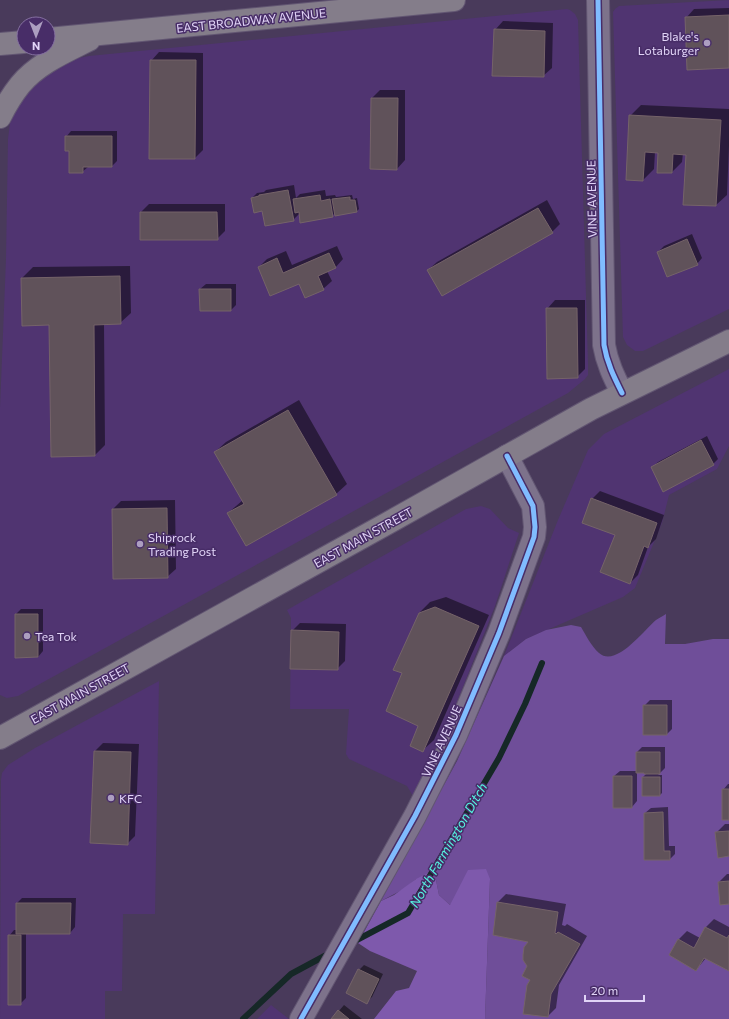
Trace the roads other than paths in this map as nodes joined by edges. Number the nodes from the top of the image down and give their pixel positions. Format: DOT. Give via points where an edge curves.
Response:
graph roads {
  1 [pos="454,0"];
  2 [pos="598,0"];
  3 [pos="98,35"];
  4 [pos="56,39"];
  5 [pos="16,43"];
  6 [pos="0,44"];
  7 [pos="0,117"];
  8 [pos="729,341"];
  9 [pos="622,394"];
  10 [pos="507,456"];
  11 [pos="0,738"];
  12 [pos="301,1019"];
  1 -- 3 [label="main road, EAST BROADWAY AVENUE"];
  2 -- 9 [label="street, VINE AVENUE" via="604,345 609,366"];
  3 -- 4 [label="main road, EAST BROADWAY AVENUE"];
  3 -- 7 [label="main road" via="44,64 31,74"];
  5 -- 6 [label="main road"];
  8 -- 9 [label="main road, EAST MAIN STREET"];
  9 -- 10 [label="main road, EAST MAIN STREET"];
  10 -- 11 [label="main road, EAST MAIN STREET"];
  10 -- 12 [label="street, VINE AVENUE" via="533,506 535,527 534,537 499,633 456,735 415,816"];
}
